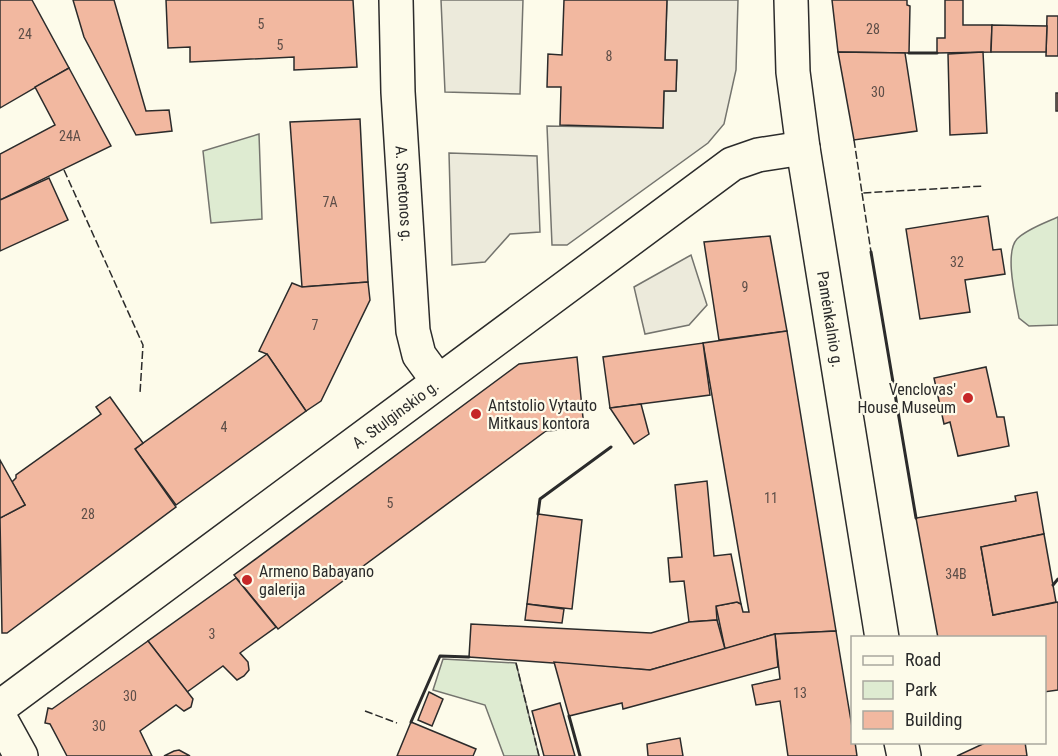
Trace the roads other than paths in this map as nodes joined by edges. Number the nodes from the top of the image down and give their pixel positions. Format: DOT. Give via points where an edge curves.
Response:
graph roads {
  1 [pos="396,0"];
  2 [pos="791,0"];
  3 [pos="803,148"];
  4 [pos="438,381"];
  5 [pos="882,636"];
  6 [pos="0,707"];
  7 [pos="0,718"];
  8 [pos="21,756"];
  1 -- 4 [label="main road, A. Smetonos g." via="398,92 414,330 419,354"];
  2 -- 3 [label="main road, Pamėnkalnio g." via="793,72"];
  3 -- 4 [label="main road, A. Stulginskio g." via="758,155 732,164"];
  3 -- 5 [label="main road, Pamėnkalnio g."];
  4 -- 6 [label="main road, A. Stulginskio g."];
  7 -- 8 [label="main road"];
}
